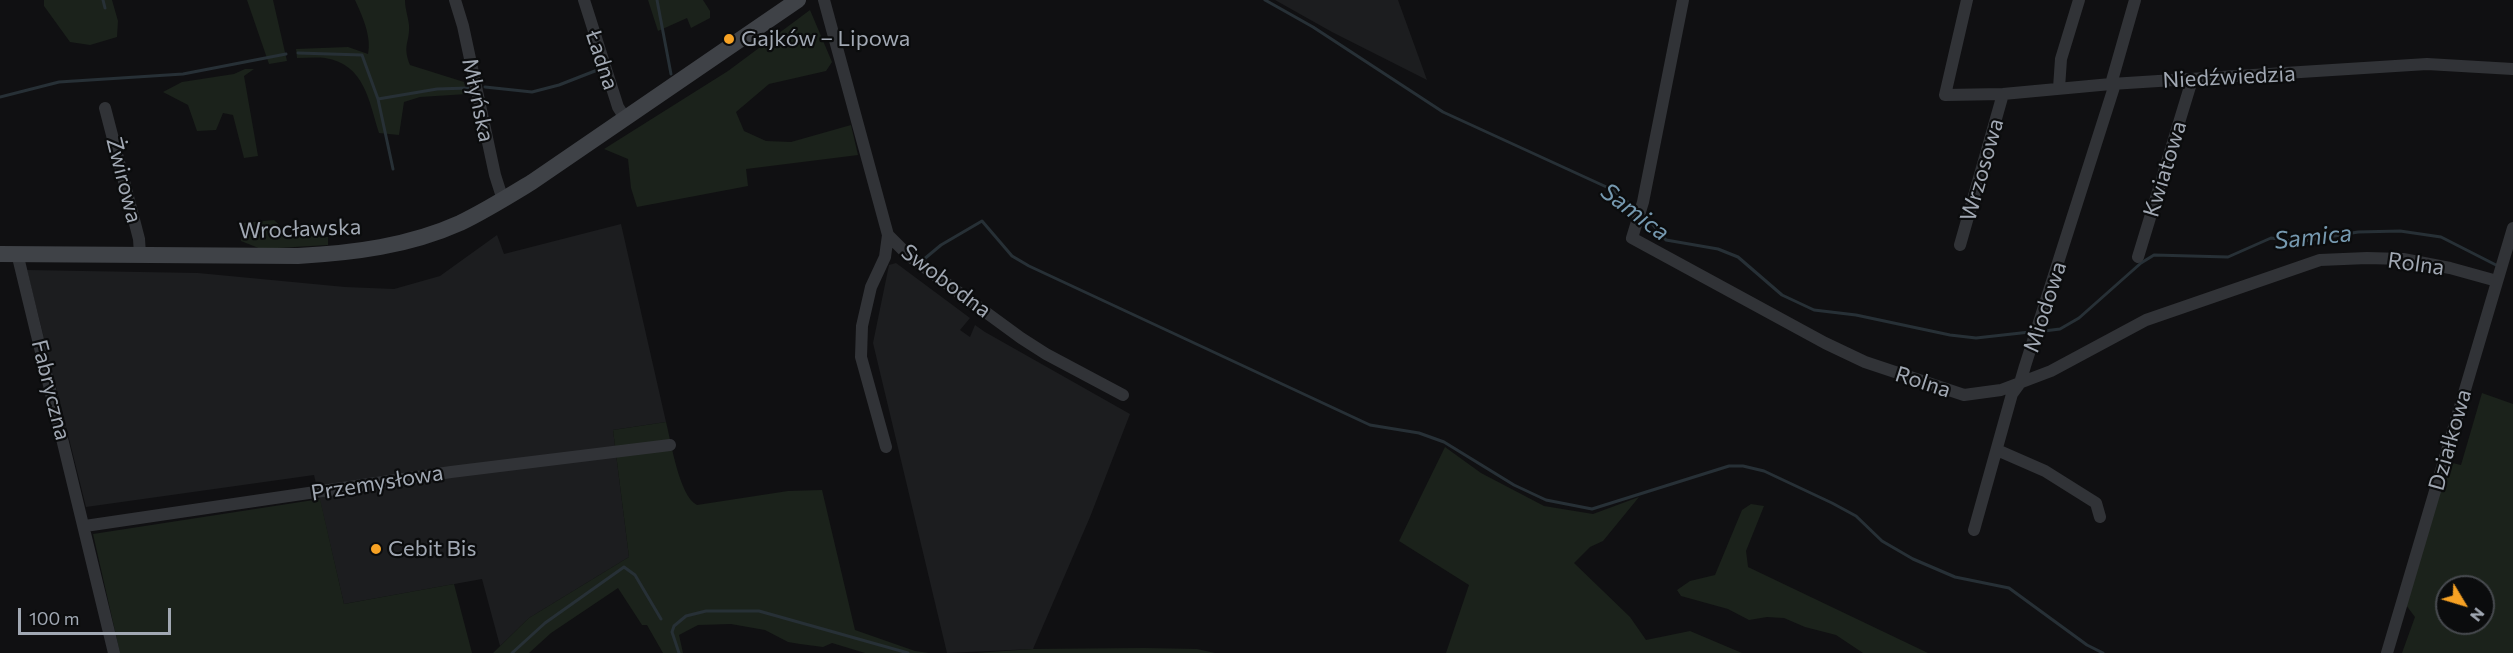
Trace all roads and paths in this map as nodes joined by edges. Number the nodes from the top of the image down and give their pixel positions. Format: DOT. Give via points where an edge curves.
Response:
graph roads {
  1 [pos="455,0"];
  2 [pos="584,0"];
  3 [pos="798,0"];
  4 [pos="824,0"];
  5 [pos="1683,0"];
  6 [pos="1967,0"];
  7 [pos="2079,0"];
  8 [pos="2135,0"];
  9 [pos="2513,69"];
  10 [pos="2192,80"];
  11 [pos="2113,84"];
  12 [pos="2059,88"];
  13 [pos="2003,94"];
  14 [pos="105,108"];
  15 [pos="625,118"];
  16 [pos="503,200"];
  17 [pos="2513,228"];
  18 [pos="888,236"];
  19 [pos="1960,245"];
  20 [pos="17,253"];
  21 [pos="0,254"];
  22 [pos="140,254"];
  23 [pos="2139,257"];
  24 [pos="2497,281"];
  25 [pos="2020,383"];
  26 [pos="1123,395"];
  27 [pos="670,445"];
  28 [pos="886,447"];
  29 [pos="1996,450"];
  30 [pos="2100,517"];
  31 [pos="85,526"];
  32 [pos="1974,530"];
  33 [pos="114,653"];
  34 [pos="2387,653"];
  1 -- 16 [label="street, Młyńska"];
  2 -- 15 [label="street, Ładna" via="618,107"];
  3 -- 15 [label="main road, Wrocławska"];
  4 -- 18 [label="street, Swobodna"];
  5 -- 25 [label="street, Rolna" via="1632,238 1865,362 1964,395"];
  6 -- 13 [label="street, Niedźwiedzia" via="1945,95"];
  7 -- 12 [label="street" via="2061,59"];
  8 -- 11 [label="street, Miodowa"];
  9 -- 10 [label="street, Niedźwiedzia" via="2427,64"];
  10 -- 11 [label="street, Niedźwiedzia"];
  10 -- 23 [label="street, Kwiatowa"];
  11 -- 12 [label="street, Niedźwiedzia"];
  11 -- 25 [label="street, Miodowa"];
  12 -- 13 [label="street, Niedźwiedzia"];
  13 -- 19 [label="street, Wrzosowa"];
  14 -- 22 [label="street, Żwirowa"];
  15 -- 16 [label="main road, Wrocławska"];
  16 -- 22 [label="main road, Wrocławska" via="427,235 342,254"];
  17 -- 24 [label="street, Działkowa"];
  18 -- 26 [label="street, Swobodna" via="909,256 1022,338"];
  18 -- 28 [label="street" via="862,326 861,357"];
  20 -- 21 [label="main road, Wrocławska"];
  20 -- 22 [label="main road, Wrocławska"];
  20 -- 31 [label="street, Fabryczna"];
  24 -- 25 [label="street, Rolna" via="2403,259 2320,260 2146,320 2051,371"];
  24 -- 34 [label="street, Działkowa"];
  25 -- 29 [label="street, Miodowa" via="2012,394"];
  27 -- 31 [label="street, Przemysłowa" via="451,472"];
  29 -- 30 [label="street" via="2045,471 2086,497 2096,504"];
  29 -- 32 [label="street, Miodowa"];
  31 -- 33 [label="street, Fabryczna"];
}
